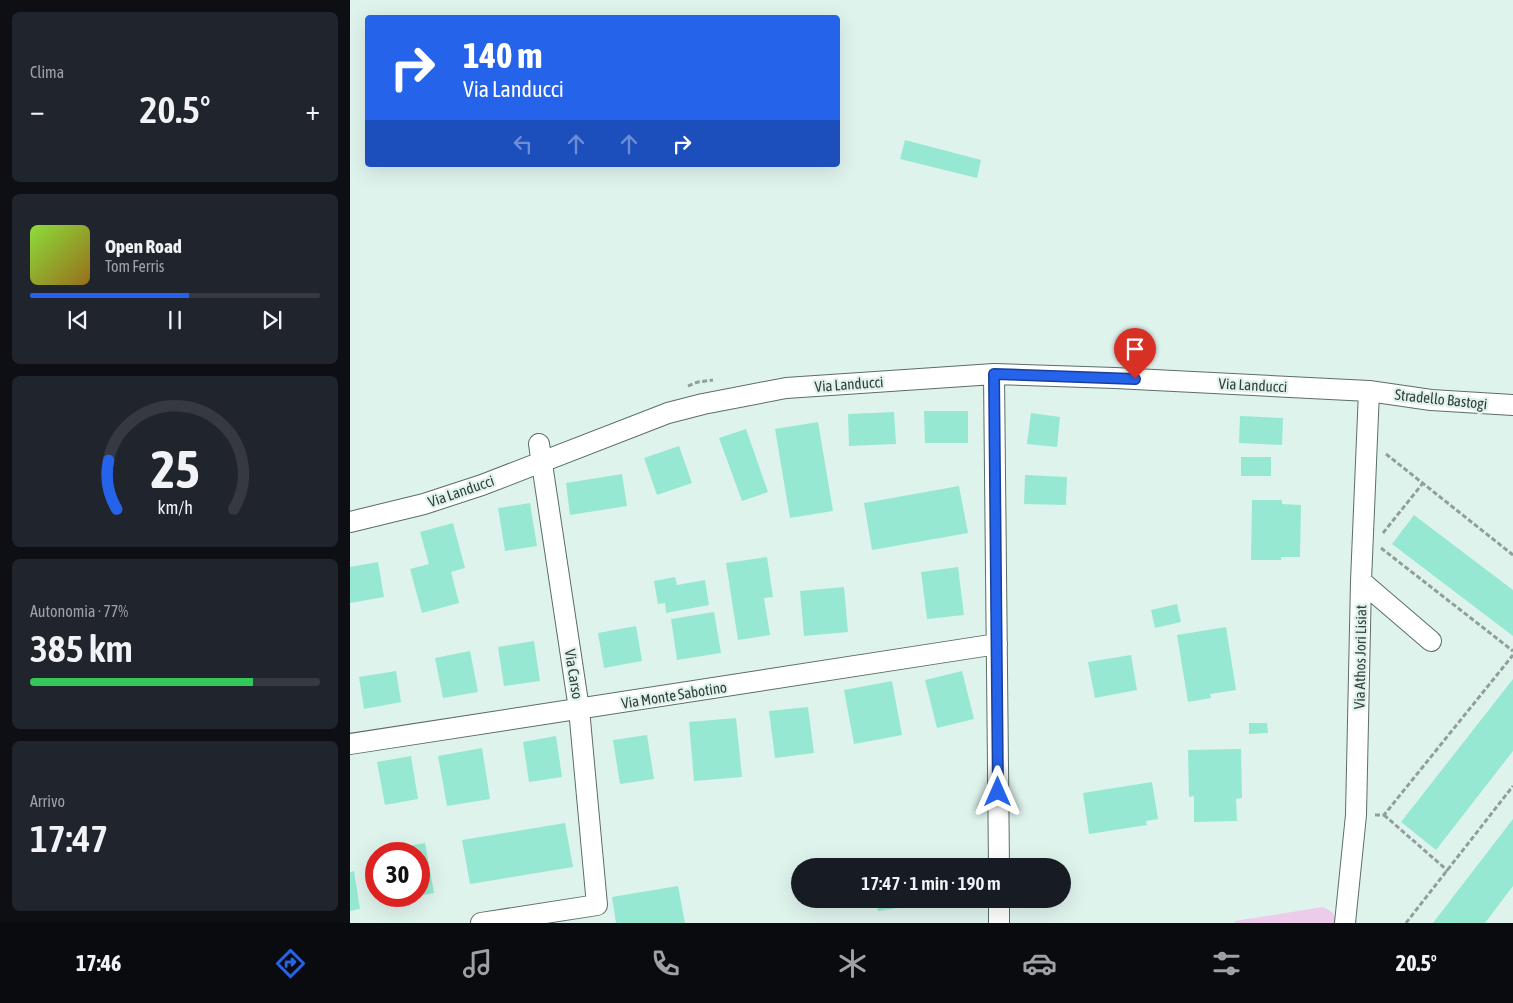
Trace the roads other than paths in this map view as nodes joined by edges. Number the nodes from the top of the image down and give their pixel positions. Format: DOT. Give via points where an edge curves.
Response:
graph roads {
  1 [pos="994,374"];
  2 [pos="1369,391"];
  3 [pos="1513,405"];
  4 [pos="540,453"];
  5 [pos="350,522"];
  6 [pos="1361,582"];
  7 [pos="1431,641"];
  8 [pos="997,644"];
  9 [pos="579,709"];
  10 [pos="350,744"];
  11 [pos="999,858"];
  12 [pos="999,908"];
  13 [pos="577,916"];
  14 [pos="481,923"];
  15 [pos="999,923"];
  16 [pos="1345,923"];
  1 -- 2 [label="street, Via Landucci"];
  1 -- 4 [label="street, Via Landucci" via="786,388 668,413"];
  1 -- 8 [label="street"];
  2 -- 3 [label="street, Stradello Bastogi" via="1431,400"];
  2 -- 6 [label="street, Via Athos Jori Lisiat"];
  4 -- 5 [label="street, Via Landucci" via="482,485"];
  4 -- 9 [label="street, Via Carso"];
  6 -- 7 [label="street"];
  6 -- 16 [label="street, Via Athos Jori Lisiat" via="1356,816"];
  8 -- 9 [label="street, Via Monte Sabotino"];
  8 -- 11 [label="street"];
  9 -- 10 [label="street, Via Monte Sabotino"];
  9 -- 13 [label="street, Via Carso" via="597,905"];
  12 -- 15 [label="street"];
  13 -- 14 [label="street"];
}
